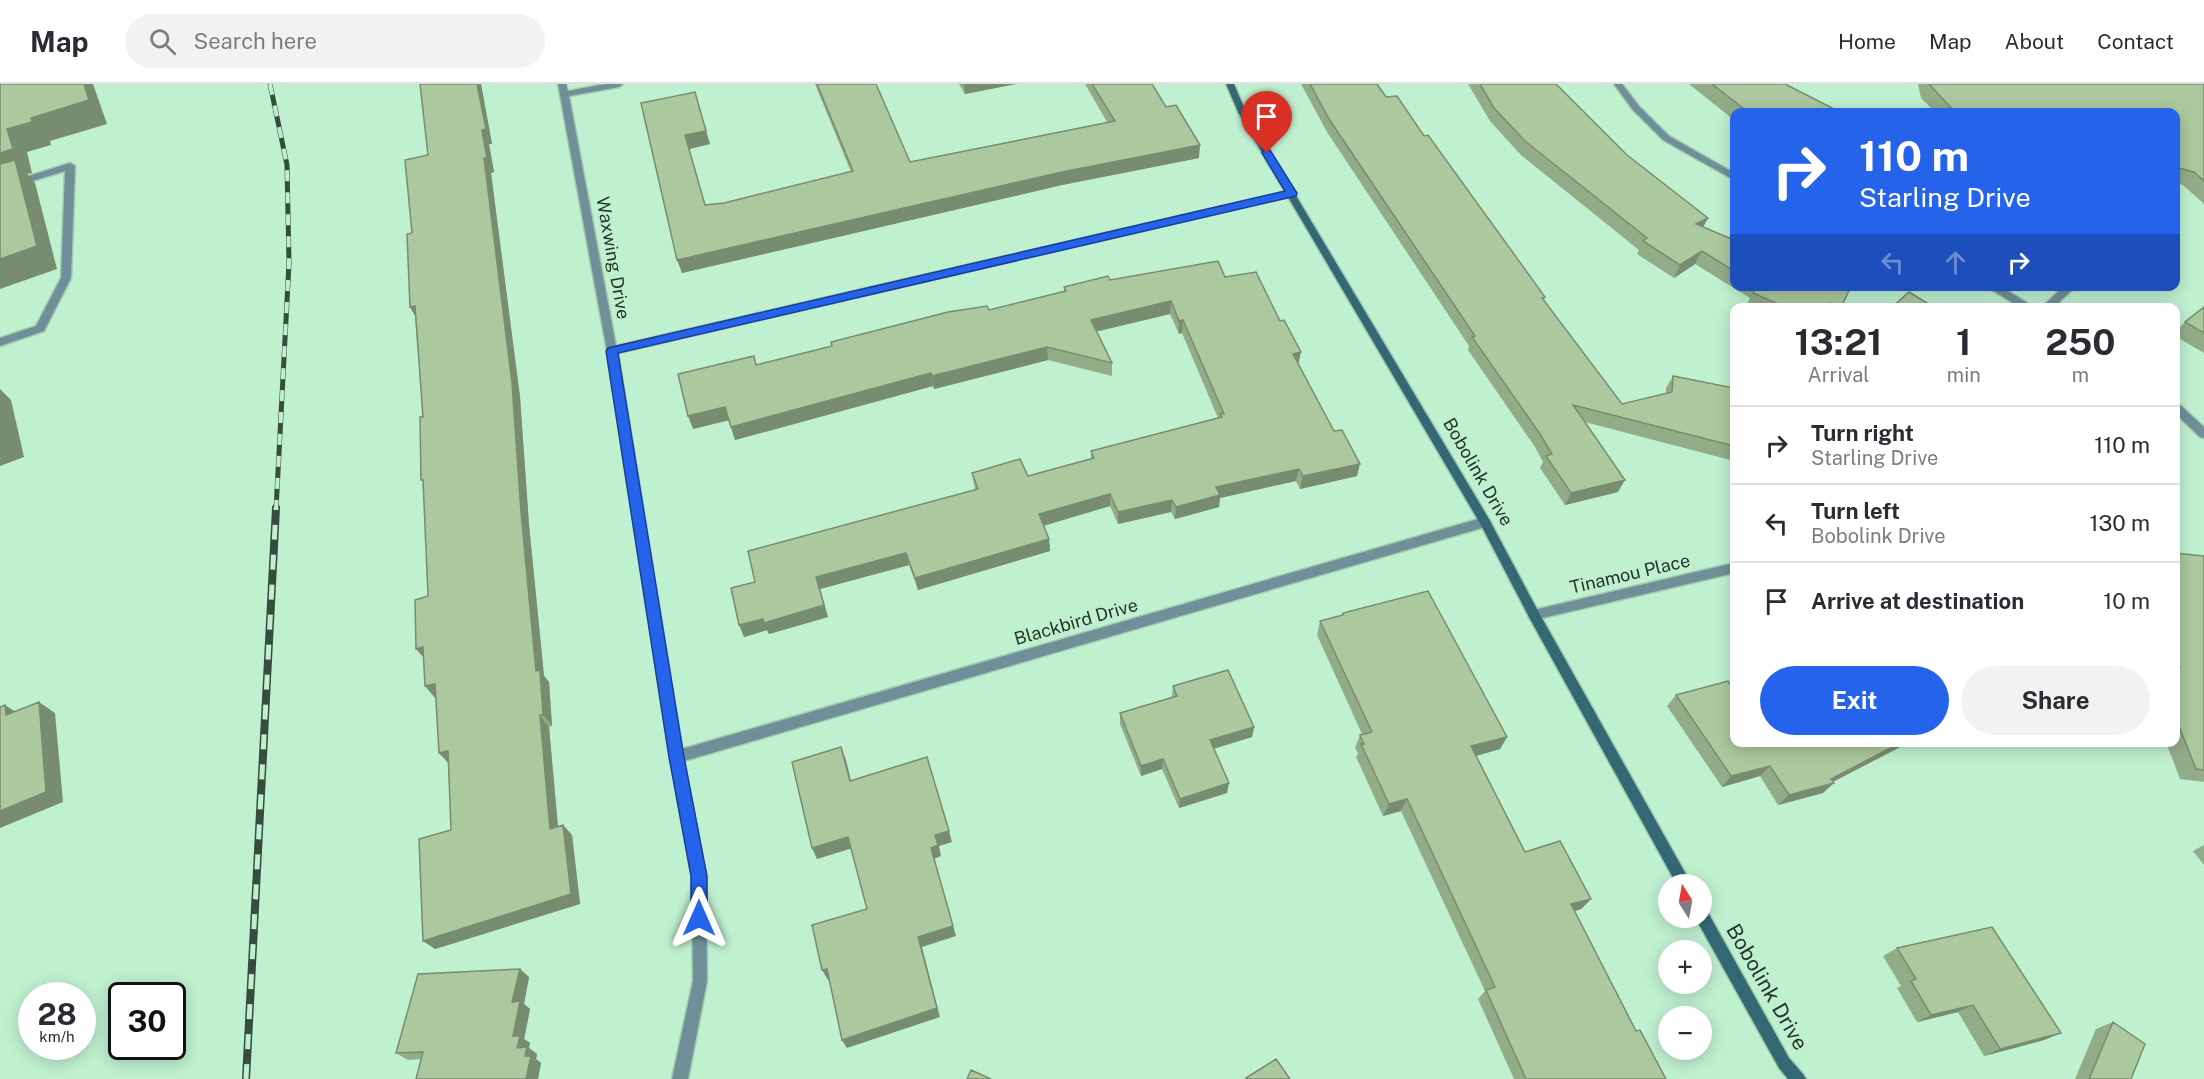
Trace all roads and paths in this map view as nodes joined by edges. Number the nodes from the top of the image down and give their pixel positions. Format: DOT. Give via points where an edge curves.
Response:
graph roads {
  1 [pos="620,84"];
  2 [pos="1230,84"];
  3 [pos="1618,84"];
  4 [pos="564,89"];
  5 [pos="1730,175"];
  6 [pos="0,188"];
  7 [pos="1292,193"];
  8 [pos="1999,291"];
  9 [pos="2065,291"];
  10 [pos="2021,303"];
  11 [pos="2052,303"];
  12 [pos="0,342"];
  13 [pos="612,351"];
  14 [pos="2180,412"];
  15 [pos="2204,434"];
  16 [pos="1485,522"];
  17 [pos="1730,569"];
  18 [pos="1534,615"];
  19 [pos="677,757"];
  20 [pos="1679,874"];
  21 [pos="1709,928"];
  22 [pos="680,1079"];
  23 [pos="1798,1079"];
  1 -- 4 [label="street"];
  2 -- 7 [label="street, Bobolink Drive" via="1242,112"];
  3 -- 5 [label="street" via="1666,138"];
  4 -- 13 [label="street, Waxwing Drive"];
  6 -- 12 [label="street" via="70,165 66,278 40,328"];
  7 -- 13 [label="street"];
  7 -- 16 [label="street, Bobolink Drive"];
  8 -- 10 [label="street"];
  9 -- 11 [label="street"];
  13 -- 19 [label="street, Waxwing Drive"];
  14 -- 15 [label="street"];
  16 -- 18 [label="street, Bobolink Drive"];
  16 -- 19 [label="street, Blackbird Drive"];
  17 -- 18 [label="street, Tinamou Place"];
  18 -- 20 [label="street, Bobolink Drive"];
  19 -- 22 [label="street, Waxwing Drive" via="699,876 700,981"];
  21 -- 23 [label="street, Bobolink Drive" via="1784,1063"];
}
